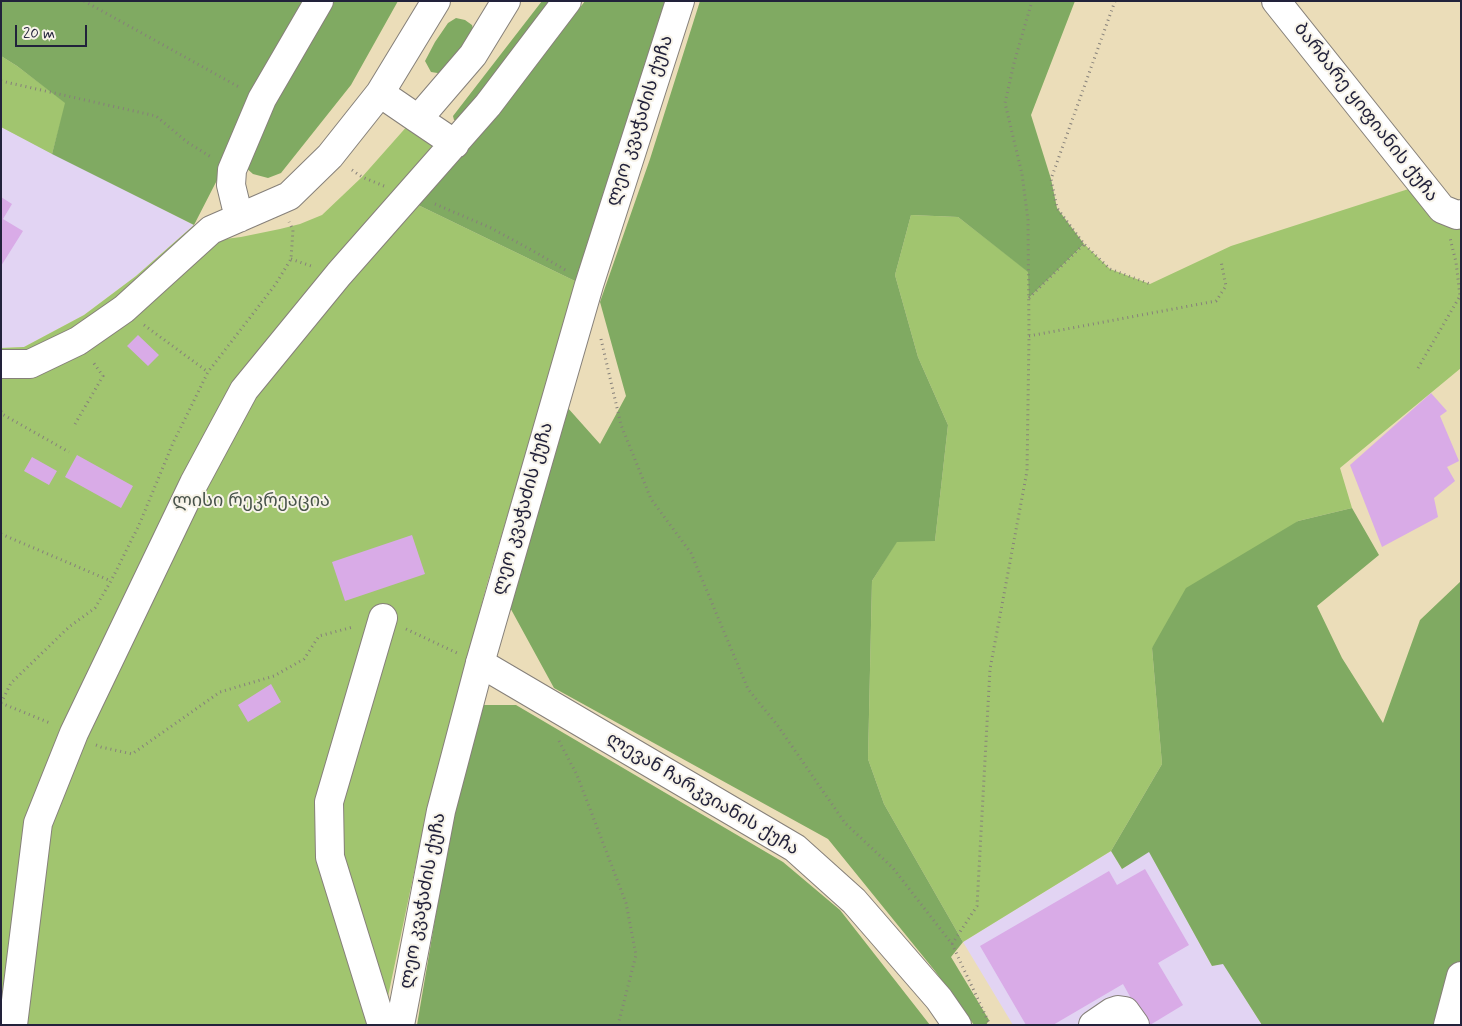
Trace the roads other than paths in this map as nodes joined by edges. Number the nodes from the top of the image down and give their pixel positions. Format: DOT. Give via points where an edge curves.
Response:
graph roads {
  1 [pos="319,1"];
  2 [pos="436,1"];
  3 [pos="506,1"];
  4 [pos="568,1"];
  5 [pos="680,1"];
  6 [pos="1276,1"];
  7 [pos="380,93"];
  8 [pos="418,118"];
  9 [pos="454,144"];
  10 [pos="1451,212"];
  11 [pos="239,218"];
  12 [pos="1,364"];
  13 [pos="383,618"];
  14 [pos="480,663"];
  15 [pos="1461,976"];
  16 [pos="19,979"];
  17 [pos="14,1025"];
  18 [pos="28,1025"];
  19 [pos="382,1025"];
  20 [pos="400,1025"];
  21 [pos="957,1025"];
  22 [pos="1093,1025"];
  23 [pos="1135,1025"];
  24 [pos="1448,1025"];
  1 -- 11 [label="street" via="262,99 232,170 231,185"];
  2 -- 7 [label="street"];
  3 -- 8 [label="street" via="473,55"];
  4 -- 9 [label="street"];
  5 -- 14 [label="street, ლეო კვაჭაძის ქუჩა" via="588,285"];
  6 -- 10 [label="street, ბარბარე ყიფიანის ქუჩა"];
  7 -- 8 [label="street"];
  7 -- 11 [label="street" via="330,156 285,199"];
  8 -- 9 [label="street"];
  9 -- 16 [label="street" via="339,274 244,390 194,484 74,733 38,823"];
  11 -- 12 [label="street" via="211,230 124,309 78,341 30,364"];
  13 -- 19 [label="street" via="329,802 330,857"];
  14 -- 20 [label="street, ლეო კვაჭაძის ქუჩა" via="441,811"];
  14 -- 21 [label="street, ლევან ჩარკვიანის ქუჩა" via="795,848 854,901 939,999"];
  15 -- 24 [label="street"];
  16 -- 17 [label="street"];
  16 -- 18 [label="street"];
  22 -- 23 [label="street" via="1118,1010 1125,1011"];
}
